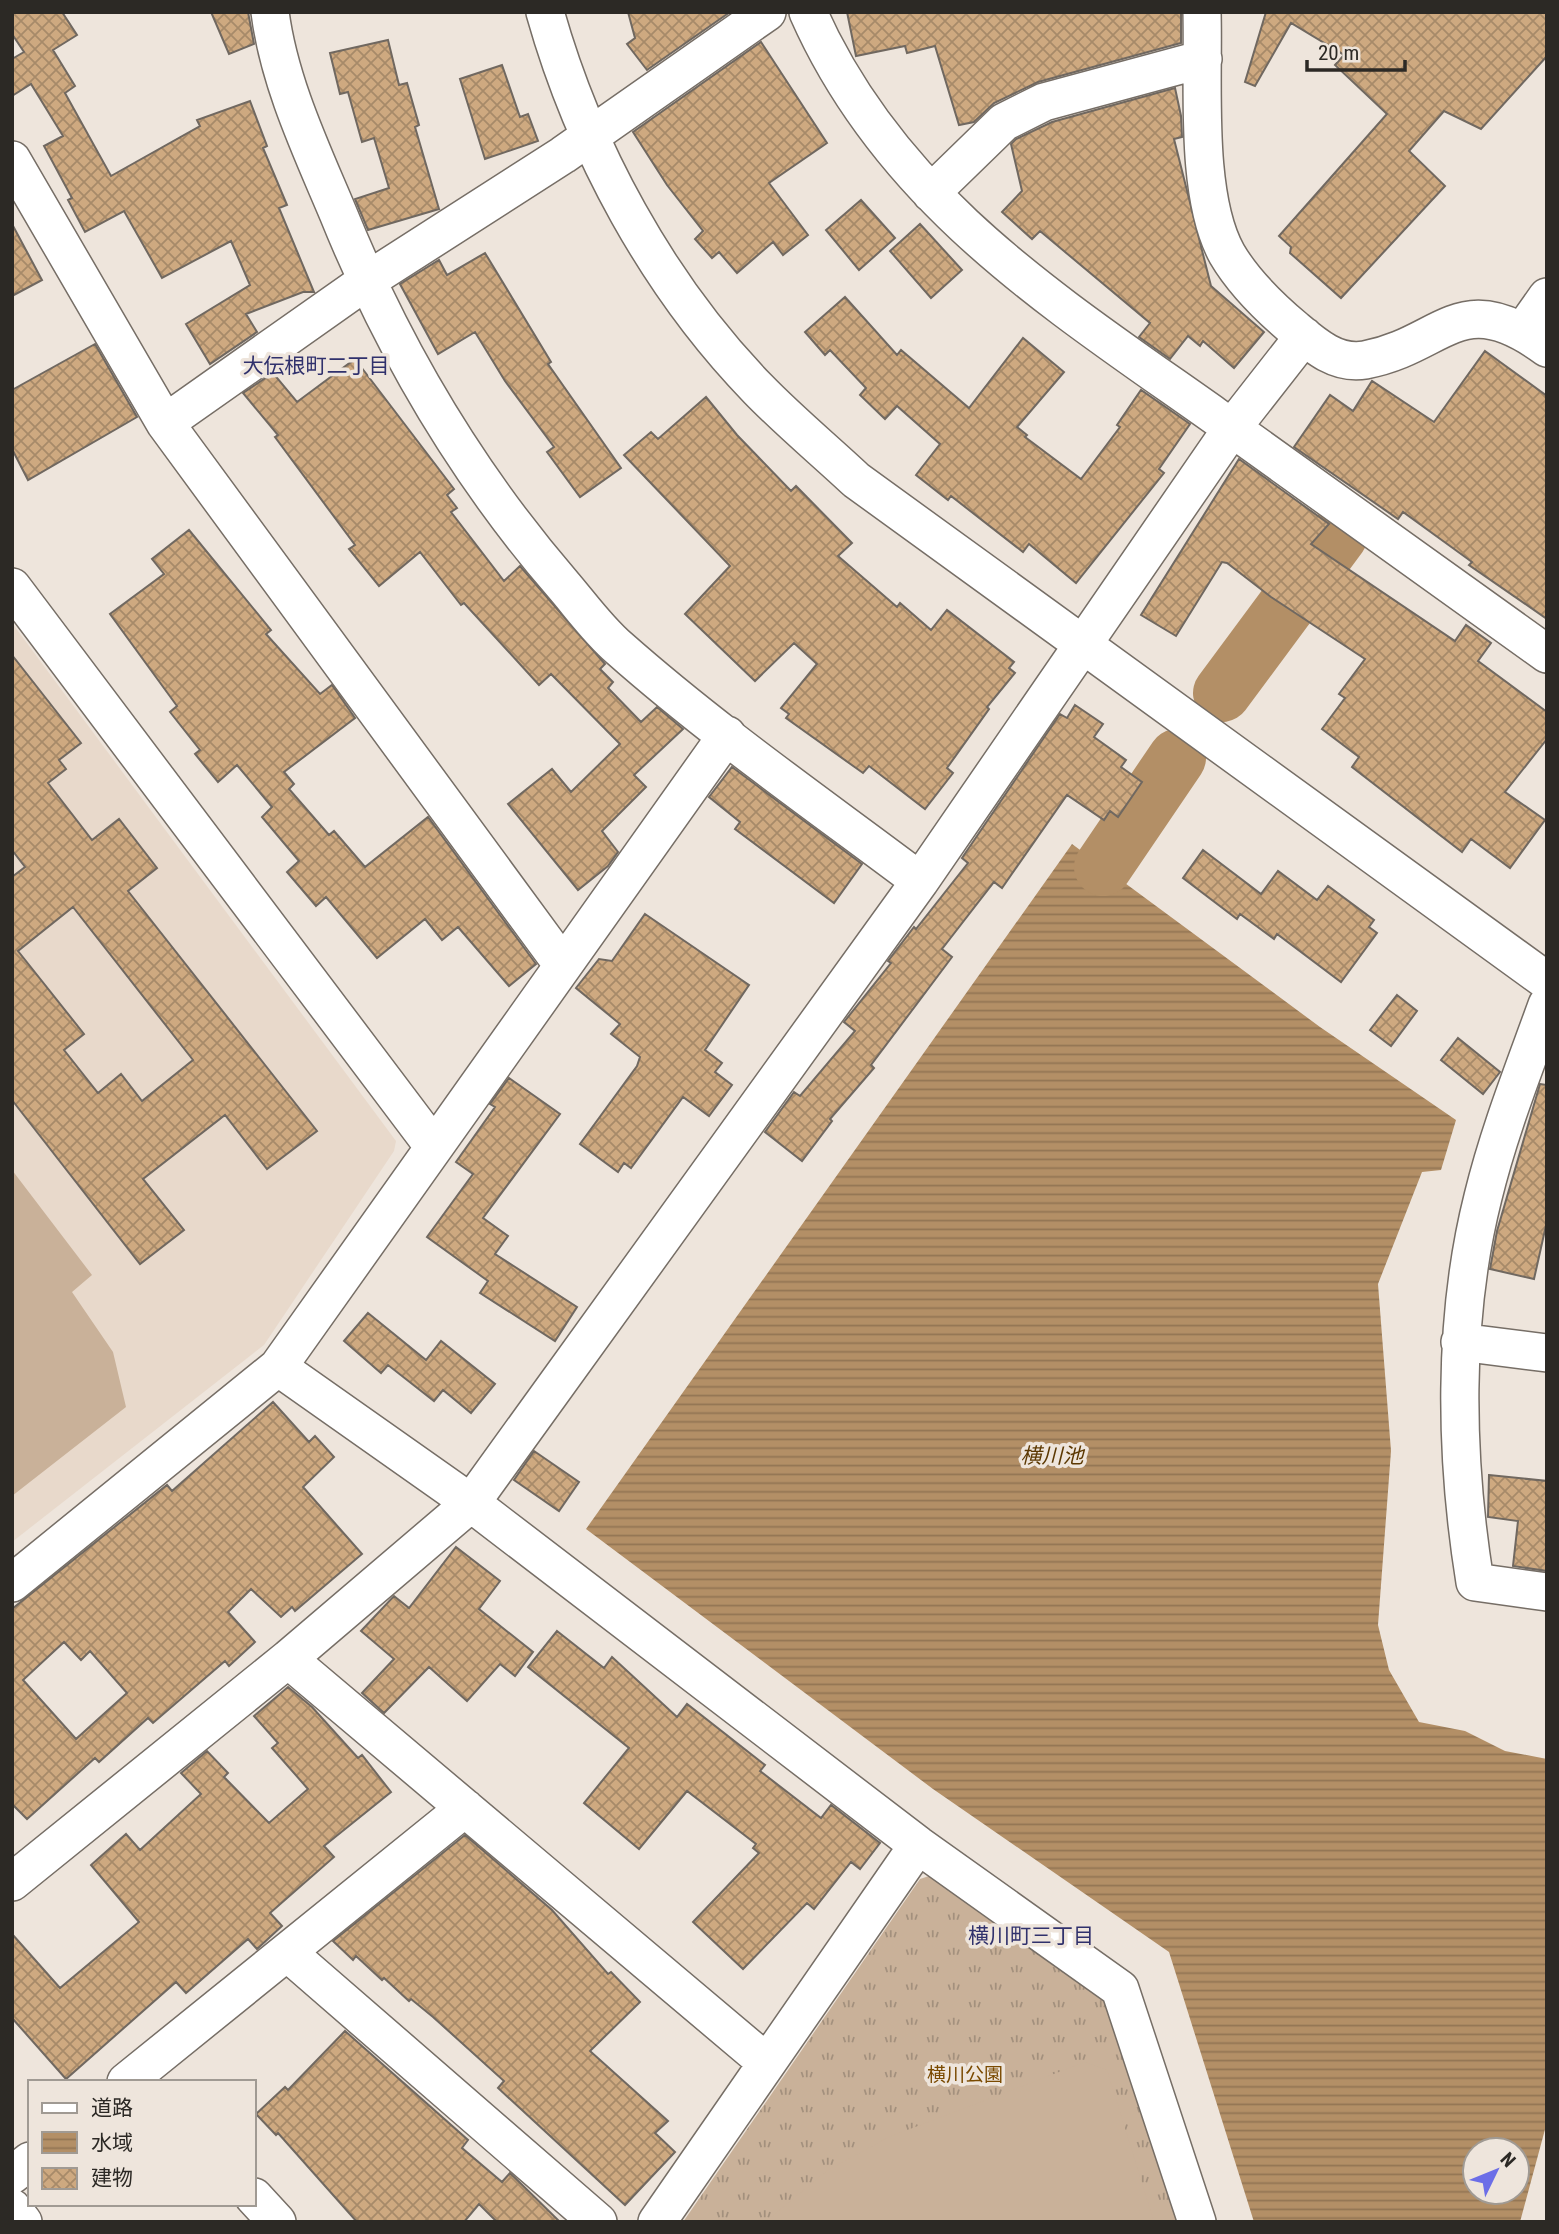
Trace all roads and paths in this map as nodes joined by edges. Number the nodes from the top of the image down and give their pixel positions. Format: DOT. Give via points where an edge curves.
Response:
graph roads {
  1 [pos="270,12"];
  2 [pos="544,12"];
  3 [pos="767,12"];
  4 [pos="808,12"];
  5 [pos="1202,12"];
  6 [pos="1203,59"];
  7 [pos="590,136"];
  8 [pos="12,160"];
  9 [pos="931,193"];
  10 [pos="366,282"];
  11 [pos="1547,297"];
  12 [pos="1304,336"];
  13 [pos="1535,339"];
  14 [pos="165,423"];
  15 [pos="1232,428"];
  16 [pos="12,587"];
  17 [pos="1085,643"];
  18 [pos="1547,654"];
  19 [pos="727,735"];
  20 [pos="920,881"];
  21 [pos="562,964"];
  22 [pos="1547,981"];
  23 [pos="1547,1005"];
  24 [pos="434,1147"];
  25 [pos="1460,1342"];
  26 [pos="1547,1353"];
  27 [pos="278,1367"];
  28 [pos="471,1503"];
  29 [pos="12,1583"];
  30 [pos="1547,1592"];
  31 [pos="288,1658"];
  32 [pos="465,1808"];
  33 [pos="918,1845"];
  34 [pos="12,1882"];
  35 [pos="288,1953"];
  36 [pos="767,2063"];
  37 [pos="138,2078"];
  38 [pos="28,2163"];
  39 [pos="12,2175"];
  40 [pos="256,2199"];
  41 [pos="12,2208"];
  42 [pos="23,2222"];
  43 [pos="277,2222"];
  44 [pos="598,2222"];
  45 [pos="657,2222"];
  46 [pos="1197,2222"];
  1 -- 10 [label="street" via="294,106"];
  2 -- 7 [label="street"];
  3 -- 7 [label="street"];
  4 -- 9 [label="street" via="827,55 885,144"];
  5 -- 6 [label="street"];
  6 -- 9 [label="street" via="1034,107 1004,122"];
  6 -- 12 [label="street" via="1211,204 1226,253 1250,286"];
  7 -- 10 [label="street"];
  7 -- 17 [label="street" via="649,250 758,389 856,480"];
  8 -- 14 [label="street"];
  9 -- 15 [label="street" via="967,231 1079,321"];
  10 -- 14 [label="street"];
  10 -- 19 [label="street" via="429,401 473,470 544,563 617,646"];
  11 -- 13 [label="street"];
  12 -- 13 [label="street" via="1333,357 1362,361 1391,353 1447,324 1474,319 1493,320"];
  12 -- 15 [label="street"];
  14 -- 21 [label="street"];
  15 -- 17 [label="street"];
  15 -- 18 [label="street"];
  16 -- 24 [label="street"];
  17 -- 20 [label="street"];
  17 -- 22 [label="street"];
  19 -- 20 [label="street"];
  19 -- 21 [label="street"];
  20 -- 28 [label="street"];
  21 -- 24 [label="street"];
  23 -- 25 [label="street" via="1504,1122 1482,1199"];
  24 -- 27 [label="street"];
  25 -- 26 [label="street"];
  25 -- 30 [label="street" via="1464,1510 1475,1582"];
  27 -- 28 [label="street"];
  27 -- 29 [label="street"];
  28 -- 31 [label="street"];
  28 -- 33 [label="street"];
  31 -- 32 [label="street"];
  31 -- 34 [label="street"];
  32 -- 35 [label="street"];
  32 -- 36 [label="street"];
  33 -- 36 [label="street"];
  33 -- 46 [label="street" via="1120,1989"];
  35 -- 37 [label="street"];
  35 -- 44 [label="street"];
  36 -- 45 [label="street"];
  38 -- 39 [label="street"];
  40 -- 43 [label="street"];
  41 -- 42 [label="street"];
}
